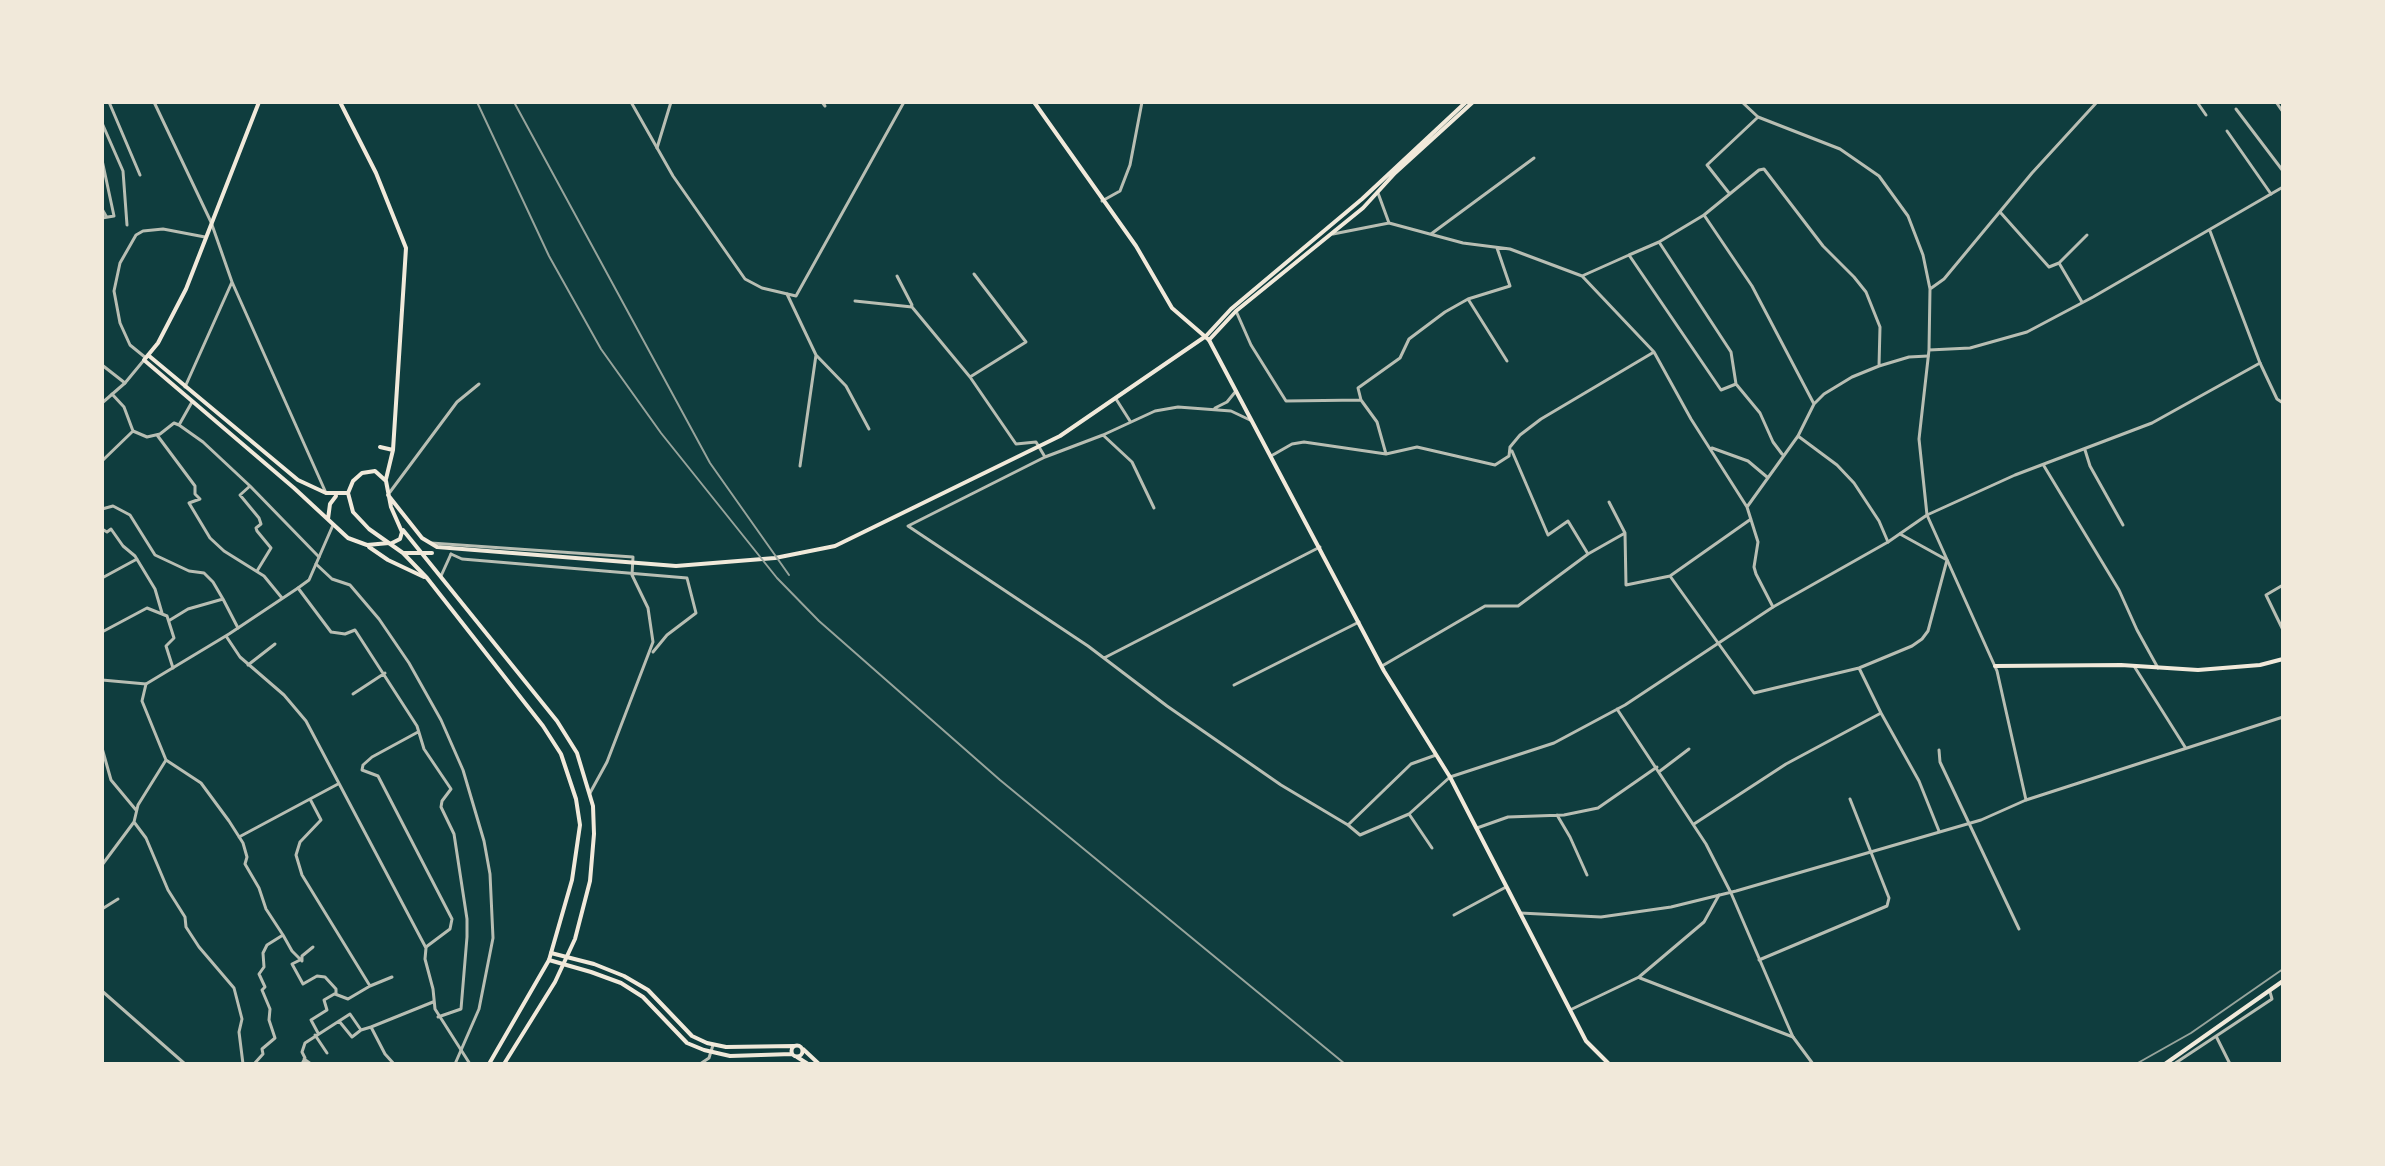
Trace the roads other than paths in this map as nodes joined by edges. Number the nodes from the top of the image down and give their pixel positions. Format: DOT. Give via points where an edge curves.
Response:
graph roads {
  1 [pos="109,102"];
  2 [pos="154,102"];
  3 [pos="259,102"];
  4 [pos="340,102"];
  5 [pos="631,102"];
  6 [pos="671,102"];
  7 [pos="904,102"];
  8 [pos="1034,102"];
  9 [pos="1142,102"];
  10 [pos="1466,102"];
  11 [pos="1473,102"];
  12 [pos="1742,102"];
  13 [pos="2097,102"];
  14 [pos="2197,102"];
  15 [pos="2276,102"];
  16 [pos="2236,109"];
  17 [pos="2283,112"];
  18 [pos="2206,115"];
  19 [pos="1758,117"];
  20 [pos="102,123"];
  21 [pos="2227,131"];
  22 [pos="657,148"];
  23 [pos="1534,158"];
  24 [pos="102,160"];
  25 [pos="2283,171"];
  26 [pos="140,175"];
  27 [pos="2283,187"];
  28 [pos="1378,192"];
  29 [pos="1729,193"];
  30 [pos="2271,194"];
  31 [pos="1102,201"];
  32 [pos="102,209"];
  33 [pos="2000,212"];
  34 [pos="1704,215"];
  35 [pos="104,217"];
  36 [pos="211,222"];
  37 [pos="1389,223"];
  38 [pos="127,225"];
  39 [pos="2210,230"];
  40 [pos="1431,234"];
  41 [pos="1329,235"];
  42 [pos="2087,235"];
  43 [pos="205,237"];
  44 [pos="1659,242"];
  45 [pos="1497,248"];
  46 [pos="1629,255"];
  47 [pos="2059,263"];
  48 [pos="974,274"];
  49 [pos="897,276"];
  50 [pos="1582,276"];
  51 [pos="232,282"];
  52 [pos="1930,289"];
  53 [pos="787,294"];
  54 [pos="1468,299"];
  55 [pos="855,301"];
  56 [pos="2082,302"];
  57 [pos="912,307"];
  58 [pos="1236,311"];
  59 [pos="1208,338"];
  60 [pos="1929,350"];
  61 [pos="1654,352"];
  62 [pos="816,355"];
  63 [pos="1928,356"];
  64 [pos="146,358"];
  65 [pos="1507,361"];
  66 [pos="2260,363"];
  67 [pos="102,365"];
  68 [pos="1879,366"];
  69 [pos="970,377"];
  70 [pos="125,383"];
  71 [pos="479,384"];
  72 [pos="1736,384"];
  73 [pos="185,387"];
  74 [pos="1236,390"];
  75 [pos="112,394"];
  76 [pos="1116,399"];
  77 [pos="1361,400"];
  78 [pos="192,401"];
  79 [pos="102,403"];
  80 [pos="2283,403"];
  81 [pos="1814,404"];
  82 [pos="1215,408"];
  83 [pos="1130,421"];
  84 [pos="1253,422"];
  85 [pos="179,425"];
  86 [pos="869,429"];
  87 [pos="133,431"];
  88 [pos="157,435"];
  89 [pos="1103,435"];
  90 [pos="1798,436"];
  91 [pos="380,447"];
  92 [pos="1039,447"];
  93 [pos="1510,447"];
  94 [pos="1712,448"];
  95 [pos="393,450"];
  96 [pos="2085,450"];
  97 [pos="1386,454"];
  98 [pos="1783,455"];
  99 [pos="1271,456"];
  100 [pos="1045,457"];
  101 [pos="102,461"];
  102 [pos="2043,465"];
  103 [pos="800,466"];
  104 [pos="1767,477"];
  105 [pos="386,481"];
  106 [pos="250,486"];
  107 [pos="326,493"];
  108 [pos="348,493"];
  109 [pos="337,495"];
  110 [pos="388,495"];
  111 [pos="1609,502"];
  112 [pos="1747,507"];
  113 [pos="1154,508"];
  114 [pos="102,509"];
  115 [pos="1927,515"];
  116 [pos="328,519"];
  117 [pos="1751,519"];
  118 [pos="333,525"];
  119 [pos="2123,525"];
  120 [pos="102,529"];
  121 [pos="402,529"];
  122 [pos="1625,533"];
  123 [pos="1900,534"];
  124 [pos="1888,542"];
  125 [pos="392,543"];
  126 [pos="367,545"];
  127 [pos="431,547"];
  128 [pos="1320,547"];
  129 [pos="452,551"];
  130 [pos="419,552"];
  131 [pos="403,553"];
  132 [pos="1588,554"];
  133 [pos="319,557"];
  134 [pos="137,559"];
  135 [pos="1947,560"];
  136 [pos="316,564"];
  137 [pos="257,571"];
  138 [pos="632,575"];
  139 [pos="1670,576"];
  140 [pos="102,578"];
  141 [pos="427,578"];
  142 [pos="441,578"];
  143 [pos="2283,585"];
  144 [pos="298,588"];
  145 [pos="282,598"];
  146 [pos="223,599"];
  147 [pos="1773,607"];
  148 [pos="163,614"];
  149 [pos="170,620"];
  150 [pos="1359,622"];
  151 [pos="238,628"];
  152 [pos="2283,630"];
  153 [pos="102,632"];
  154 [pos="226,636"];
  155 [pos="1717,643"];
  156 [pos="275,644"];
  157 [pos="650,655"];
  158 [pos="1104,658"];
  159 [pos="2283,659"];
  160 [pos="248,665"];
  161 [pos="1382,666"];
  162 [pos="1995,666"];
  163 [pos="2134,666"];
  164 [pos="173,668"];
  165 [pos="1859,668"];
  166 [pos="2158,668"];
  167 [pos="385,673"];
  168 [pos="102,680"];
  169 [pos="146,684"];
  170 [pos="1234,685"];
  171 [pos="353,694"];
  172 [pos="1617,709"];
  173 [pos="1881,713"];
  174 [pos="2283,717"];
  175 [pos="418,732"];
  176 [pos="102,748"];
  177 [pos="2186,748"];
  178 [pos="1689,749"];
  179 [pos="1939,750"];
  180 [pos="1436,755"];
  181 [pos="166,760"];
  182 [pos="1659,769"];
  183 [pos="1450,777"];
  184 [pos="338,784"];
  185 [pos="590,793"];
  186 [pos="310,799"];
  187 [pos="1850,799"];
  188 [pos="2026,800"];
  189 [pos="137,810"];
  190 [pos="1409,814"];
  191 [pos="1557,815"];
  192 [pos="134,822"];
  193 [pos="1969,823"];
  194 [pos="1694,824"];
  195 [pos="1348,825"];
  196 [pos="1477,828"];
  197 [pos="1939,832"];
  198 [pos="239,837"];
  199 [pos="1432,848"];
  200 [pos="1871,852"];
  201 [pos="102,865"];
  202 [pos="1587,875"];
  203 [pos="1506,887"];
  204 [pos="1731,893"];
  205 [pos="1719,895"];
  206 [pos="118,899"];
  207 [pos="102,909"];
  208 [pos="1520,913"];
  209 [pos="1454,915"];
  210 [pos="2019,929"];
  211 [pos="283,935"];
  212 [pos="313,947"];
  213 [pos="426,948"];
  214 [pos="551,953"];
  215 [pos="568,957"];
  216 [pos="300,960"];
  217 [pos="549,960"];
  218 [pos="1759,960"];
  219 [pos="565,963"];
  220 [pos="392,977"];
  221 [pos="1639,977"];
  222 [pos="2283,981"];
  223 [pos="370,986"];
  224 [pos="102,991"];
  225 [pos="2269,991"];
  226 [pos="335,994"];
  227 [pos="433,1002"];
  228 [pos="1570,1010"];
  229 [pos="438,1017"];
  230 [pos="338,1020"];
  231 [pos="371,1027"];
  232 [pos="361,1030"];
  233 [pos="317,1034"];
  234 [pos="2216,1036"];
  235 [pos="1793,1037"];
  236 [pos="714,1044"];
  237 [pos="794,1046"];
  238 [pos="803,1049"];
  239 [pos="711,1052"];
  240 [pos="327,1053"];
  241 [pos="461,1053"];
  242 [pos="795,1055"];
  243 [pos="304,1059"];
  244 [pos="185,1064"];
  245 [pos="243,1064"];
  246 [pos="254,1064"];
  247 [pos="302,1064"];
  248 [pos="311,1064"];
  249 [pos="394,1064"];
  250 [pos="455,1064"];
  251 [pos="470,1064"];
  252 [pos="489,1064"];
  253 [pos="504,1064"];
  254 [pos="700,1064"];
  255 [pos="808,1064"];
  256 [pos="819,1064"];
  257 [pos="1609,1064"];
  258 [pos="1813,1064"];
  259 [pos="2165,1064"];
  260 [pos="2174,1064"];
  261 [pos="2230,1064"];
  1 -- 26 [label="street"];
  2 -- 36 [label="street"];
  3 -- 36 [label="main road"];
  4 -- 95 [label="main road" via="406,248"];
  5 -- 22 [label="street"];
  6 -- 22 [label="street"];
  7 -- 53 [label="street" via="796,296"];
  8 -- 31 [label="main road"];
  9 -- 31 [label="street" via="1120,191"];
  10 -- 59 [label="main road" via="1362,199 1231,309"];
  11 -- 28 [label="main road"];
  12 -- 19 [label="street"];
  13 -- 33 [label="street"];
  14 -- 18 [label="street"];
  15 -- 17 [label="street"];
  16 -- 25 [label="street"];
  19 -- 29 [label="street" via="1707,165"];
  19 -- 52 [label="street" via="1840,149 1879,176 1908,216"];
  20 -- 38 [label="street" via="123,171"];
  21 -- 30 [label="street"];
  22 -- 53 [label="street" via="745,279"];
  23 -- 40 [label="street"];
  24 -- 35 [label="street" via="114,216"];
  27 -- 30 [label="street"];
  28 -- 37 [label="street"];
  28 -- 41 [label="main road"];
  29 -- 34 [label="street"];
  29 -- 68 [label="street" via="1764,169 1866,292 1880,327"];
  30 -- 39 [label="street"];
  31 -- 59 [label="main road" via="1172,308"];
  32 -- 35 [label="street"];
  33 -- 47 [label="street" via="2049,267"];
  33 -- 52 [label="street"];
  34 -- 44 [label="street"];
  34 -- 81 [label="street" via="1752,286"];
  36 -- 43 [label="main road"];
  36 -- 51 [label="street"];
  37 -- 40 [label="street"];
  37 -- 41 [label="street"];
  39 -- 56 [label="street"];
  39 -- 66 [label="street"];
  40 -- 45 [label="street"];
  41 -- 58 [label="main road"];
  42 -- 47 [label="street"];
  43 -- 64 [label="main road" via="186,289"];
  43 -- 64 [label="street" via="143,231 120,263 114,291 120,323 130,345"];
  44 -- 46 [label="street"];
  44 -- 72 [label="street" via="1731,352"];
  45 -- 50 [label="street"];
  45 -- 54 [label="street" via="1510,286"];
  46 -- 50 [label="street"];
  46 -- 72 [label="street" via="1721,390"];
  47 -- 56 [label="street"];
  48 -- 69 [label="street" via="1026,342"];
  49 -- 57 [label="street"];
  50 -- 61 [label="street"];
  51 -- 73 [label="street"];
  51 -- 107 [label="street"];
  52 -- 60 [label="street"];
  53 -- 62 [label="street"];
  54 -- 65 [label="street"];
  54 -- 77 [label="street" via="1409,339 1400,358 1358,388"];
  55 -- 57 [label="street"];
  56 -- 60 [label="street" via="2027,332 1970,348"];
  57 -- 69 [label="street"];
  58 -- 59 [label="main road"];
  58 -- 77 [label="street" via="1286,401"];
  59 -- 74 [label="main road"];
  59 -- 76 [label="main road"];
  60 -- 63 [label="street"];
  61 -- 93 [label="street" via="1541,419"];
  61 -- 94 [label="street"];
  62 -- 86 [label="street" via="846,386"];
  62 -- 103 [label="street"];
  63 -- 68 [label="street"];
  63 -- 115 [label="street" via="1919,439"];
  64 -- 70 [label="street"];
  64 -- 73 [label="main road"];
  64 -- 78 [label="main road"];
  66 -- 80 [label="street"];
  66 -- 96 [label="street" via="2152,423"];
  67 -- 70 [label="street"];
  68 -- 81 [label="street" via="1852,377"];
  69 -- 92 [label="street" via="1016,444 1034,441"];
  70 -- 75 [label="street"];
  71 -- 110 [label="street" via="457,402"];
  72 -- 98 [label="street" via="1760,413"];
  73 -- 107 [label="main road" via="288,472"];
  74 -- 82 [label="street"];
  74 -- 84 [label="main road"];
  75 -- 79 [label="street"];
  75 -- 87 [label="street" via="124,407"];
  76 -- 83 [label="street"];
  76 -- 92 [label="main road"];
  77 -- 97 [label="street" via="1377,422"];
  78 -- 85 [label="street"];
  78 -- 116 [label="main road"];
  81 -- 90 [label="street"];
  82 -- 83 [label="street" via="1178,407"];
  82 -- 84 [label="street"];
  83 -- 89 [label="street"];
  84 -- 99 [label="main road"];
  85 -- 88 [label="street"];
  85 -- 106 [label="street"];
  87 -- 88 [label="street"];
  87 -- 101 [label="street"];
  88 -- 137 [label="street" via="195,486 200,499 189,503 210,538"];
  89 -- 100 [label="street"];
  89 -- 113 [label="street" via="1132,462"];
  90 -- 98 [label="street"];
  90 -- 124 [label="street" via="1854,483"];
  91 -- 95 [label="main road"];
  92 -- 100 [label="street"];
  92 -- 129 [label="main road" via="835,546 775,558 676,566"];
  93 -- 97 [label="street" via="1509,456 1495,465 1417,447"];
  93 -- 132 [label="street" via="1548,535 1568,521"];
  94 -- 104 [label="street" via="1748,461"];
  94 -- 112 [label="street"];
  95 -- 105 [label="main road"];
  96 -- 102 [label="street"];
  96 -- 119 [label="street"];
  97 -- 99 [label="street" via="1304,442"];
  98 -- 104 [label="street"];
  99 -- 128 [label="main road"];
  100 -- 158 [label="street" via="908,526"];
  102 -- 115 [label="street"];
  102 -- 166 [label="street" via="2119,590"];
  104 -- 112 [label="street"];
  105 -- 108 [label="main road" via="375,471 362,473"];
  105 -- 110 [label="main road"];
  106 -- 133 [label="street"];
  106 -- 137 [label="street" via="240,495 259,518 257,531 271,548"];
  107 -- 109 [label="main road"];
  108 -- 109 [label="main road"];
  108 -- 125 [label="main road" via="358,518"];
  109 -- 116 [label="main road"];
  110 -- 121 [label="main road"];
  110 -- 127 [label="main road"];
  111 -- 122 [label="street"];
  112 -- 117 [label="street"];
  114 -- 146 [label="street" via="113,506 130,515 155,555 204,573"];
  115 -- 123 [label="street"];
  115 -- 135 [label="street"];
  116 -- 118 [label="main road"];
  117 -- 139 [label="street"];
  117 -- 147 [label="street" via="1758,542 1754,567"];
  118 -- 126 [label="main road"];
  118 -- 133 [label="street"];
  120 -- 134 [label="street" via="111,529"];
  121 -- 125 [label="main road" via="400,539"];
  121 -- 130 [label="main road"];
  122 -- 132 [label="street"];
  122 -- 139 [label="street" via="1626,585"];
  123 -- 124 [label="street"];
  123 -- 135 [label="street"];
  124 -- 147 [label="street"];
  125 -- 126 [label="main road"];
  125 -- 131 [label="main road"];
  126 -- 141 [label="main road"];
  127 -- 129 [label="main road"];
  127 -- 130 [label="main road"];
  127 -- 138 [label="street" via="633,557"];
  128 -- 150 [label="main road"];
  128 -- 158 [label="street"];
  129 -- 138 [label="street" via="462,559"];
  129 -- 142 [label="street"];
  130 -- 131 [label="main road"];
  130 -- 142 [label="main road"];
  131 -- 141 [label="main road"];
  132 -- 161 [label="street" via="1518,606 1485,606"];
  133 -- 136 [label="street"];
  134 -- 140 [label="street"];
  134 -- 148 [label="street"];
  135 -- 162 [label="street"];
  135 -- 165 [label="street" via="1922,639"];
  136 -- 144 [label="street"];
  136 -- 241 [label="street" via="332,579 350,585 388,632 441,720 467,780 490,874 493,938 479,1009"];
  137 -- 145 [label="street"];
  138 -- 157 [label="street" via="650,617"];
  138 -- 157 [label="street" via="687,578 696,613"];
  139 -- 155 [label="street"];
  141 -- 214 [label="main road" via="543,726 570,776 580,825 572,880"];
  142 -- 185 [label="main road" via="557,721 577,753"];
  143 -- 152 [label="street" via="2266,595"];
  144 -- 145 [label="street"];
  144 -- 167 [label="street" via="331,632 355,630"];
  145 -- 151 [label="street"];
  146 -- 149 [label="street"];
  146 -- 151 [label="street"];
  147 -- 155 [label="street"];
  148 -- 149 [label="street"];
  148 -- 153 [label="street" via="147,608"];
  149 -- 164 [label="street" via="174,638 166,646"];
  150 -- 161 [label="main road"];
  150 -- 170 [label="street"];
  151 -- 154 [label="street"];
  154 -- 160 [label="street"];
  154 -- 164 [label="street"];
  155 -- 165 [label="street" via="1754,693"];
  155 -- 172 [label="street"];
  156 -- 160 [label="street"];
  157 -- 185 [label="street"];
  158 -- 195 [label="street" via="1281,785"];
  159 -- 166 [label="main road" via="2198,670"];
  160 -- 184 [label="street" via="296,707"];
  161 -- 180 [label="main road"];
  162 -- 163 [label="main road"];
  162 -- 188 [label="street"];
  163 -- 166 [label="main road"];
  163 -- 177 [label="street"];
  164 -- 169 [label="street"];
  165 -- 173 [label="street"];
  167 -- 171 [label="street"];
  167 -- 175 [label="street"];
  168 -- 169 [label="street"];
  169 -- 181 [label="street" via="142,701"];
  172 -- 182 [label="street"];
  172 -- 183 [label="street" via="1554,743"];
  173 -- 194 [label="street" via="1786,764"];
  173 -- 197 [label="street" via="1919,781"];
  174 -- 177 [label="street"];
  175 -- 213 [label="street" via="372,757 362,770 378,776 452,919 450,929"];
  175 -- 229 [label="street" via="451,789 441,807 454,834 467,919 461,1009"];
  176 -- 189 [label="street" via="111,780"];
  177 -- 188 [label="street"];
  178 -- 182 [label="street"];
  179 -- 193 [label="street"];
  180 -- 183 [label="main road"];
  180 -- 195 [label="street" via="1411,764"];
  181 -- 189 [label="street"];
  181 -- 198 [label="street" via="201,783"];
  182 -- 191 [label="street" via="1598,808"];
  182 -- 194 [label="street"];
  183 -- 190 [label="street"];
  183 -- 196 [label="main road"];
  184 -- 186 [label="street"];
  184 -- 213 [label="street"];
  185 -- 215 [label="main road" via="590,881"];
  186 -- 198 [label="street"];
  186 -- 223 [label="street" via="321,820 300,842 296,855 302,875"];
  187 -- 200 [label="street"];
  188 -- 193 [label="street"];
  189 -- 192 [label="street"];
  190 -- 195 [label="street" via="1360,835"];
  190 -- 199 [label="street"];
  191 -- 196 [label="street" via="1508,817"];
  191 -- 202 [label="street"];
  192 -- 201 [label="street"];
  192 -- 245 [label="street" via="184,924 234,988 242,1019"];
  193 -- 197 [label="street"];
  193 -- 210 [label="street"];
  194 -- 204 [label="street"];
  196 -- 203 [label="main road"];
  197 -- 200 [label="street"];
  198 -- 211 [label="street" via="245,864"];
  200 -- 204 [label="street"];
  200 -- 218 [label="street" via="1889,898 1887,906"];
  203 -- 208 [label="main road"];
  203 -- 209 [label="street"];
  204 -- 205 [label="street"];
  204 -- 218 [label="street"];
  205 -- 208 [label="street" via="1601,917"];
  205 -- 221 [label="street" via="1704,922"];
  206 -- 207 [label="street"];
  208 -- 228 [label="main road"];
  211 -- 216 [label="street"];
  211 -- 246 [label="street" via="263,953 259,974 275,1038"];
  212 -- 216 [label="street"];
  213 -- 227 [label="street"];
  214 -- 215 [label="main road"];
  214 -- 217 [label="main road"];
  215 -- 219 [label="main road"];
  215 -- 236 [label="main road" via="648,990 692,1036"];
  216 -- 226 [label="street" via="292,964 303,984 325,977"];
  217 -- 219 [label="main road"];
  217 -- 252 [label="main road"];
  218 -- 235 [label="street"];
  219 -- 239 [label="main road" via="621,983 643,997 687,1043"];
  219 -- 253 [label="main road"];
  220 -- 223 [label="street"];
  221 -- 228 [label="street"];
  221 -- 235 [label="street"];
  222 -- 225 [label="main road"];
  223 -- 226 [label="street" via="348,999"];
  224 -- 244 [label="street"];
  225 -- 234 [label="street" via="2272,999"];
  225 -- 259 [label="main road"];
  226 -- 233 [label="street" via="324,1000 327,1010 311,1020"];
  227 -- 229 [label="street"];
  227 -- 231 [label="street"];
  228 -- 257 [label="main road" via="1586,1041"];
  229 -- 241 [label="street"];
  230 -- 232 [label="street" via="350,1014"];
  230 -- 232 [label="street" via="352,1037"];
  230 -- 233 [label="street"];
  231 -- 232 [label="street"];
  231 -- 249 [label="street"];
  233 -- 240 [label="street"];
  233 -- 243 [label="street" via="305,1043"];
  234 -- 260 [label="street"];
  234 -- 261 [label="street"];
  235 -- 258 [label="street"];
  236 -- 237 [label="main road"];
  236 -- 239 [label="street"];
  237 -- 238 [label="main road"];
  237 -- 242 [label="main road"];
  238 -- 242 [label="main road"];
  238 -- 256 [label="main road"];
  239 -- 242 [label="main road"];
  239 -- 254 [label="street"];
  241 -- 250 [label="street"];
  241 -- 251 [label="street"];
  242 -- 255 [label="main road"];
  243 -- 247 [label="street"];
  243 -- 248 [label="street"];
}
